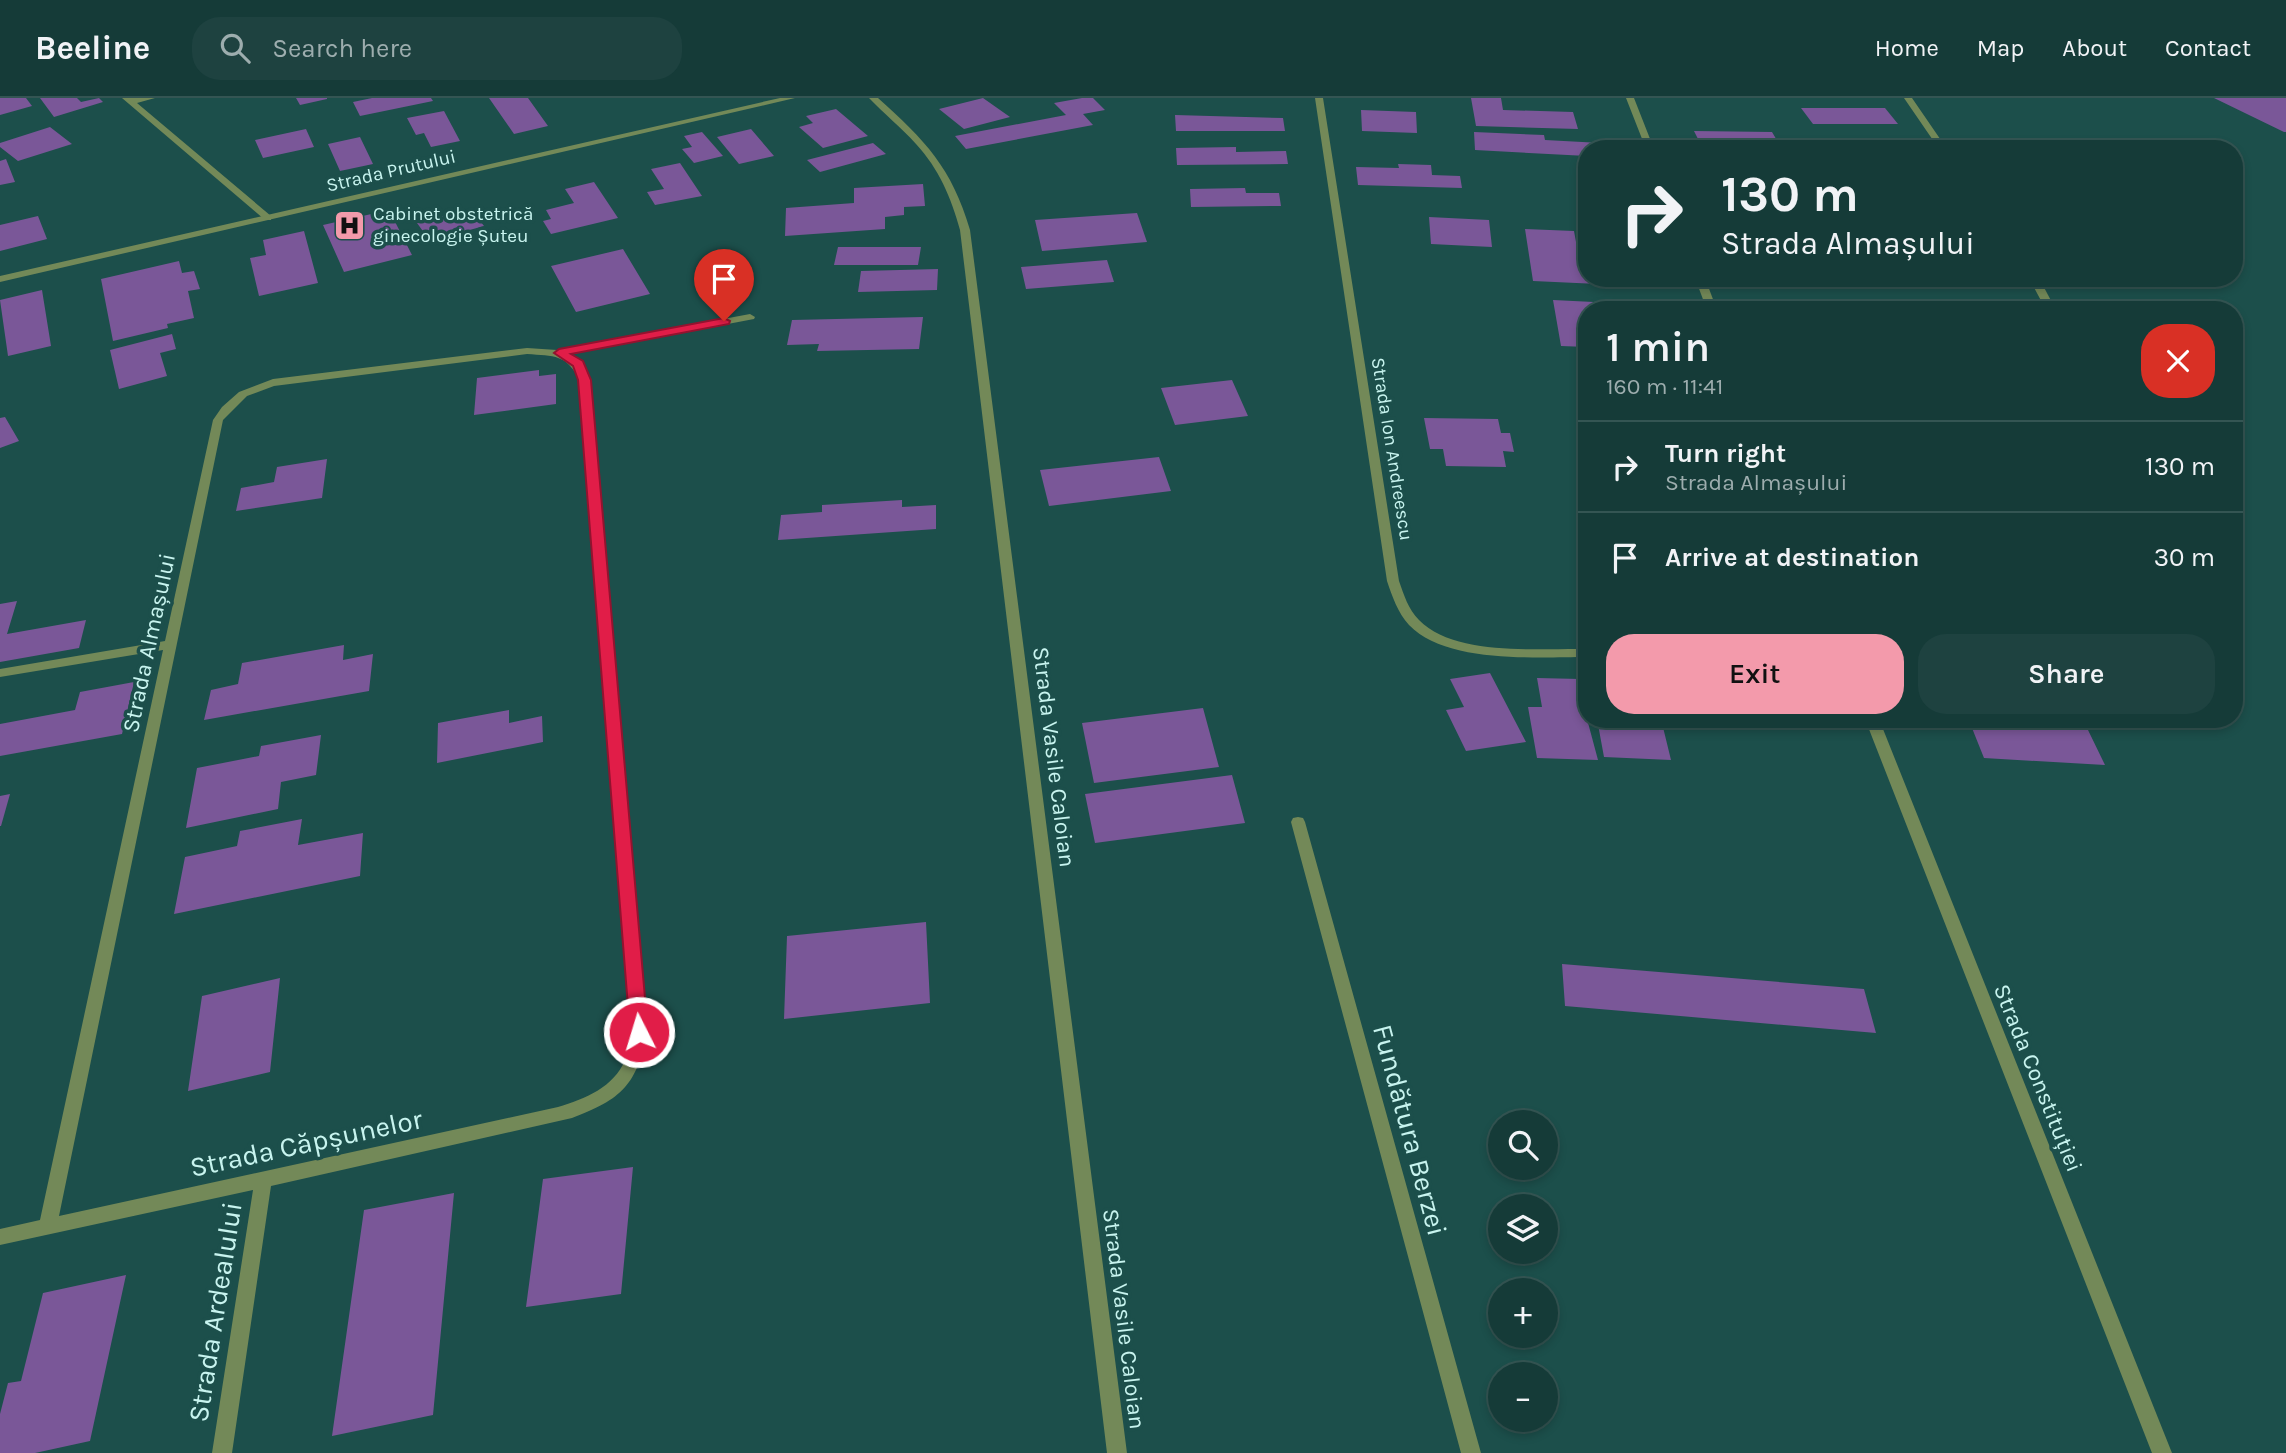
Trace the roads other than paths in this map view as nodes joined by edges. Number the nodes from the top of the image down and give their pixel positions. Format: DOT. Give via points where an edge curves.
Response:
graph roads {
  1 [pos="151,98"];
  2 [pos="791,98"];
  3 [pos="873,98"];
  4 [pos="1319,98"];
  5 [pos="1630,98"];
  6 [pos="1908,98"];
  7 [pos="128,100"];
  8 [pos="1646,140"];
  9 [pos="1937,140"];
  10 [pos="268,218"];
  11 [pos="0,279"];
  12 [pos="750,317"];
  13 [pos="559,353"];
  14 [pos="170,644"];
  15 [pos="1578,653"];
  16 [pos="0,673"];
  17 [pos="1876,728"];
  18 [pos="1298,822"];
  19 [pos="263,1179"];
  20 [pos="48,1226"];
  21 [pos="0,1237"];
  22 [pos="222,1453"];
  23 [pos="1117,1453"];
  24 [pos="1471,1453"];
  25 [pos="2162,1453"];
  1 -- 7 [label="street"];
  2 -- 10 [label="street, Strada Prutului"];
  3 -- 23 [label="street, Strada Vasile Caloian" via="943,168 958,199 965,230"];
  4 -- 15 [label="street, Strada Ion Andreescu" via="1393,581 1400,602 1418,626 1443,641 1475,649"];
  5 -- 8 [label="street"];
  6 -- 9 [label="street"];
  7 -- 10 [label="street"];
  10 -- 11 [label="street, Strada Prutului"];
  12 -- 13 [label="street, Strada Almașului"];
  13 -- 14 [label="street, Strada Almașului" via="481,355 266,383 240,393 218,420"];
  13 -- 19 [label="street, Strada Căpșunelor" via="578,364 584,380 638,1018 634,1060 617,1086 587,1107"];
  14 -- 16 [label="street"];
  14 -- 20 [label="street, Strada Almașului"];
  17 -- 25 [label="street, Strada Constituției"];
  18 -- 24 [label="street, Fundătura Berzei"];
  19 -- 20 [label="street, Strada Căpșunelor"];
  19 -- 22 [label="street, Strada Ardealului"];
  20 -- 21 [label="street, Strada Căpșunelor"];
}
